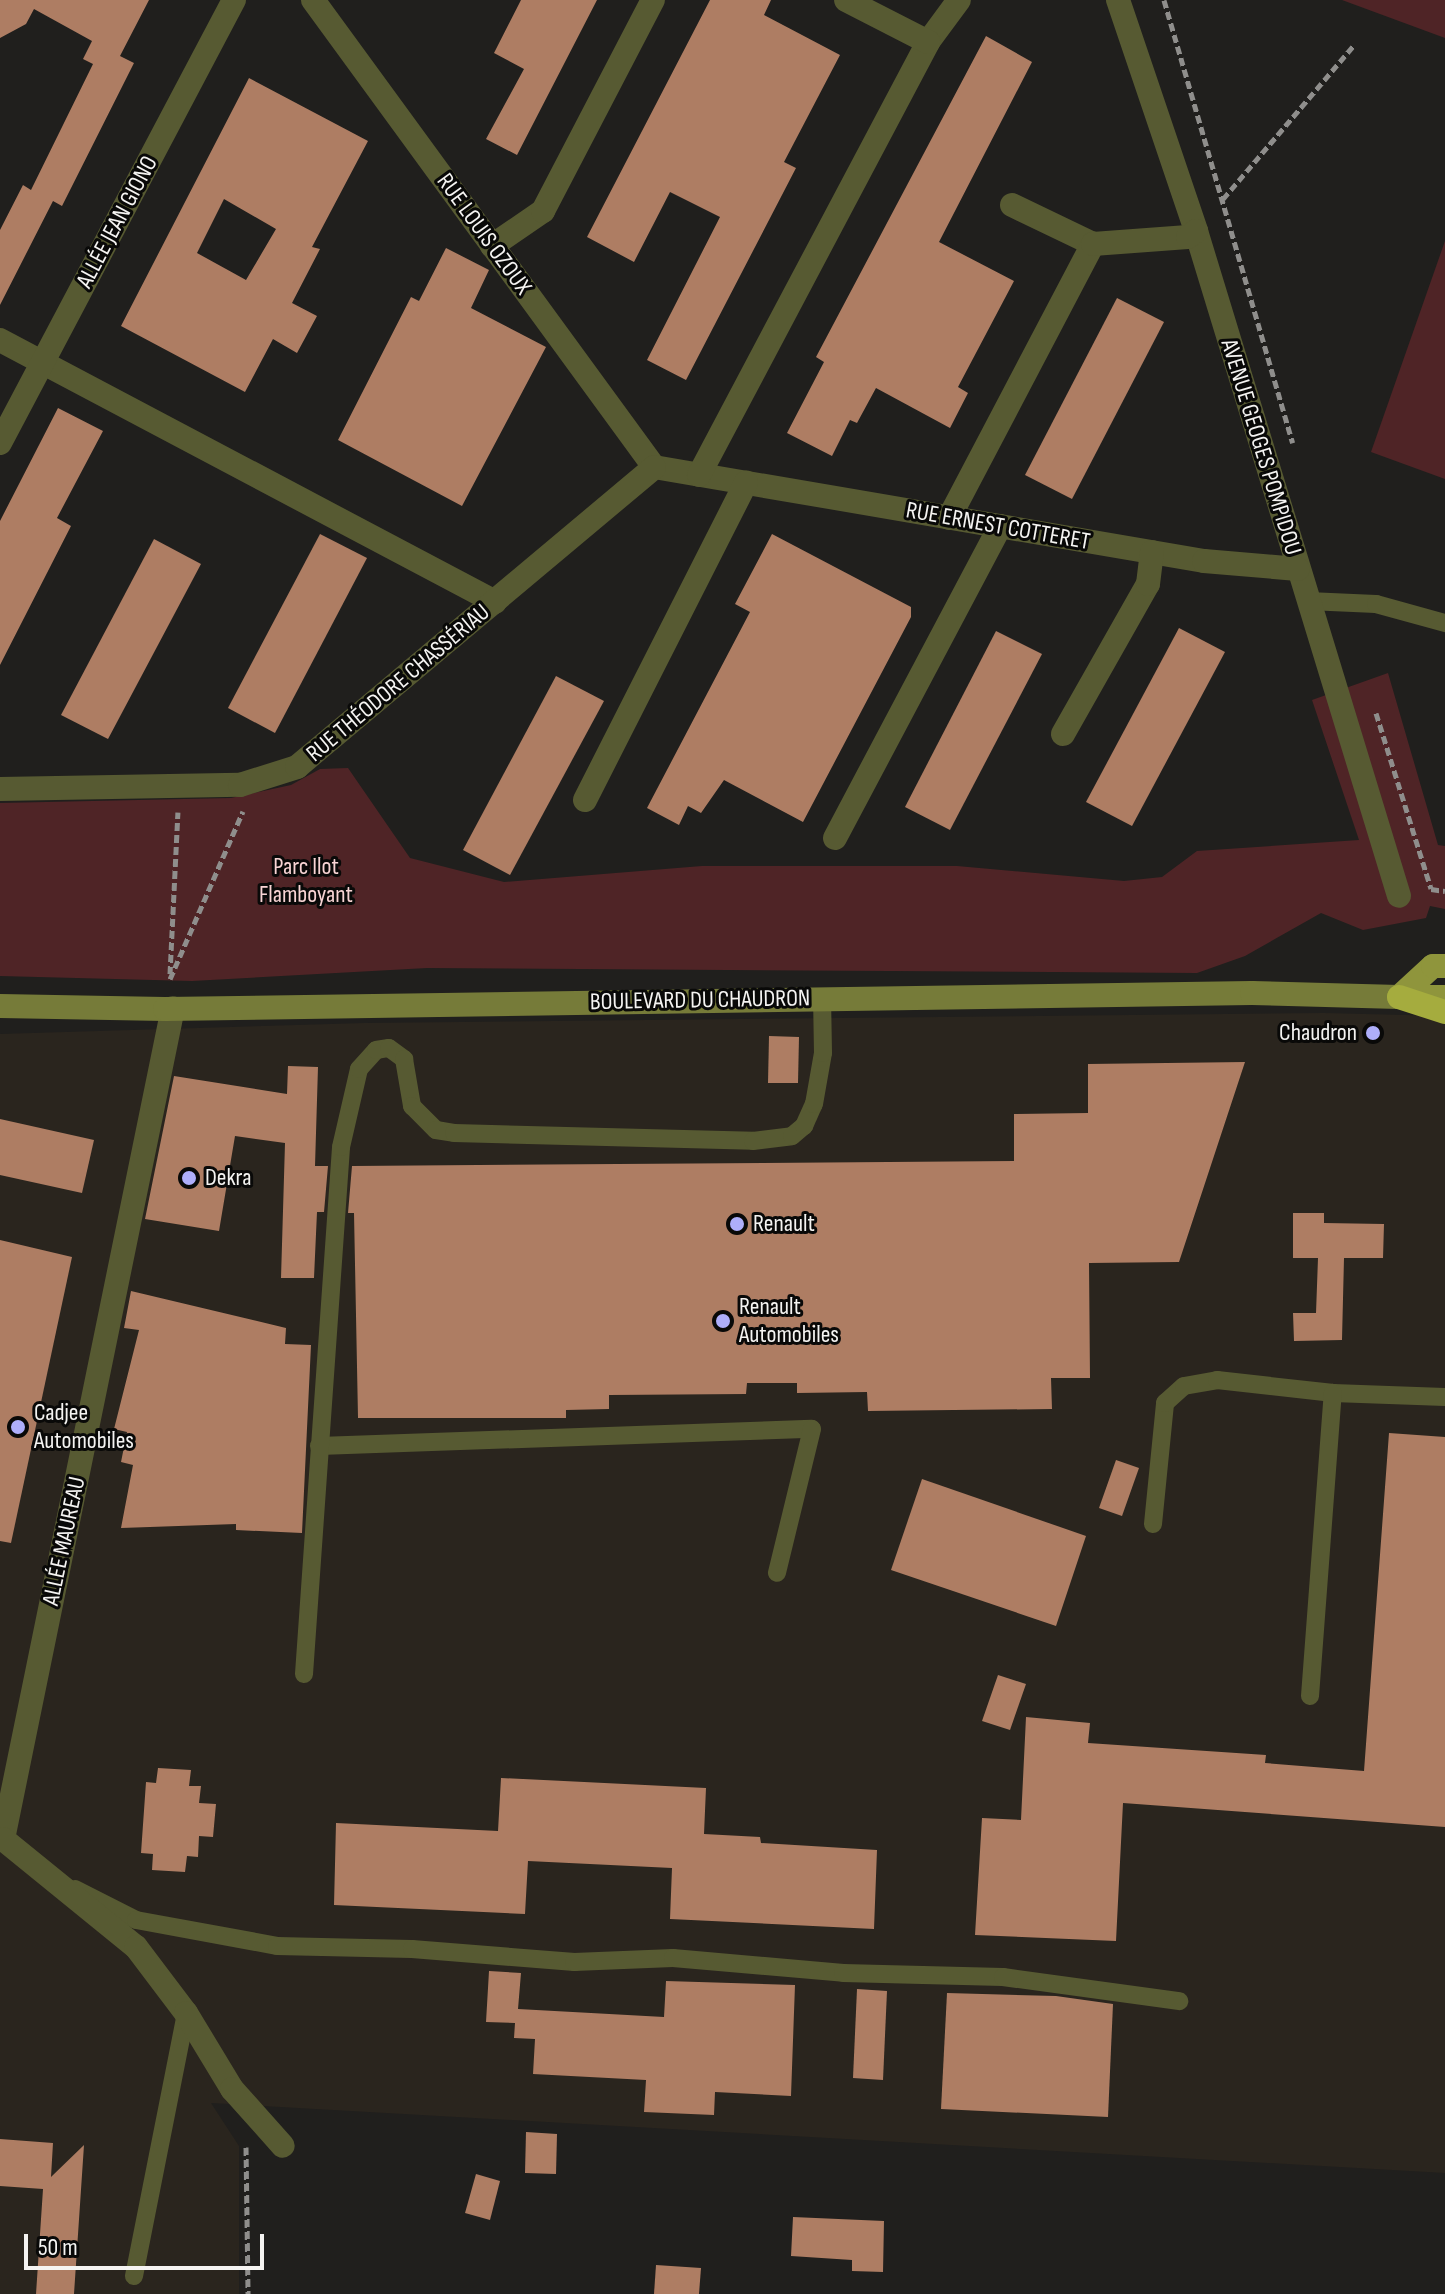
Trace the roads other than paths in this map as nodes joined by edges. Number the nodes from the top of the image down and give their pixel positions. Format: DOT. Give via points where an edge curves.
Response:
graph roads {
  1 [pos="234,0"];
  2 [pos="313,0"];
  3 [pos="653,0"];
  4 [pos="846,0"];
  5 [pos="959,0"];
  6 [pos="1118,0"];
  7 [pos="928,42"];
  8 [pos="1012,205"];
  9 [pos="1196,231"];
  10 [pos="1093,244"];
  11 [pos="492,246"];
  12 [pos="0,340"];
  13 [pos="43,363"];
  14 [pos="0,443"];
  15 [pos="654,467"];
  16 [pos="699,475"];
  17 [pos="746,483"];
  18 [pos="949,518"];
  19 [pos="1000,526"];
  20 [pos="1152,552"];
  21 [pos="1298,569"];
  22 [pos="1308,601"];
  23 [pos="495,602"];
  24 [pos="1445,623"];
  25 [pos="1063,734"];
  26 [pos="0,789"];
  27 [pos="585,800"];
  28 [pos="835,838"];
  29 [pos="1399,896"];
  30 [pos="1445,966"];
  31 [pos="1399,997"];
  32 [pos="1445,997"];
  33 [pos="822,998"];
  34 [pos="0,1006"];
  35 [pos="173,1008"];
  36 [pos="1445,1012"];
  37 [pos="1333,1393"];
  38 [pos="1445,1397"];
  39 [pos="319,1446"];
  40 [pos="1153,1524"];
  41 [pos="777,1573"];
  42 [pos="304,1674"];
  43 [pos="1310,1696"];
  44 [pos="2,1840"];
  45 [pos="59,1881"];
  46 [pos="1179,2001"];
  47 [pos="186,2013"];
  48 [pos="283,2146"];
  49 [pos="134,2276"];
  1 -- 13 [label="street, ALLÉE JEAN GIONO"];
  2 -- 11 [label="street, RUE LOUIS OZOUX"];
  3 -- 11 [label="street" via="543,211"];
  4 -- 7 [label="street"];
  5 -- 7 [label="street"];
  6 -- 9 [label="street, AVENUE GEOGES POMPIDOU"];
  7 -- 16 [label="street"];
  8 -- 10 [label="street"];
  9 -- 10 [label="street" via="1188,237"];
  9 -- 21 [label="street, AVENUE GEOGES POMPIDOU"];
  10 -- 18 [label="street"];
  11 -- 15 [label="street, RUE LOUIS OZOUX"];
  12 -- 13 [label="street"];
  13 -- 14 [label="street, ALLÉE JEAN GIONO"];
  13 -- 23 [label="street"];
  15 -- 16 [label="street, RUE ERNEST COTTERET"];
  15 -- 23 [label="street, RUE THÉODORE CHASSÉRIAU"];
  16 -- 17 [label="street, RUE ERNEST COTTERET"];
  17 -- 18 [label="street, RUE ERNEST COTTERET"];
  17 -- 27 [label="street"];
  18 -- 19 [label="street, RUE ERNEST COTTERET"];
  19 -- 20 [label="street, RUE ERNEST COTTERET"];
  19 -- 28 [label="street"];
  20 -- 21 [label="street, RUE ERNEST COTTERET"];
  20 -- 25 [label="street" via="1148,584"];
  21 -- 22 [label="street, AVENUE GEOGES POMPIDOU"];
  22 -- 24 [label="lane" via="1376,604"];
  22 -- 29 [label="street, AVENUE GEOGES POMPIDOU"];
  23 -- 26 [label="street, RUE THÉODORE CHASSÉRIAU" via="307,760 256,781"];
  30 -- 31 [label="main road" via="1433,966"];
  31 -- 32 [label="main road"];
  31 -- 33 [label="main road, BOULEVARD DU CHAUDRON"];
  31 -- 36 [label="highway"];
  33 -- 35 [label="main road, BOULEVARD DU CHAUDRON"];
  33 -- 39 [label="lane" via="823,1053 814,1104 804,1126 792,1136 753,1141 436,1130 412,1106 404,1059 389,1048 376,1050 359,1069 341,1147"];
  34 -- 35 [label="main road, BOULEVARD DU CHAUDRON"];
  35 -- 44 [label="street, ALLÉE MAUREAU"];
  37 -- 38 [label="lane"];
  37 -- 40 [label="lane" via="1217,1380 1184,1386 1165,1403"];
  37 -- 43 [label="lane"];
  39 -- 41 [label="lane" via="812,1429"];
  39 -- 42 [label="lane"];
  44 -- 45 [label="street, ALLÉE MAUREAU"];
  45 -- 46 [label="lane" via="136,1920 277,1946 427,1950 574,1962 673,1958 843,1973 1003,1977"];
  45 -- 47 [label="street, ALLÉE MAUREAU" via="136,1947"];
  47 -- 48 [label="street, ALLÉE MAUREAU" via="232,2089"];
  47 -- 49 [label="lane"];
}
